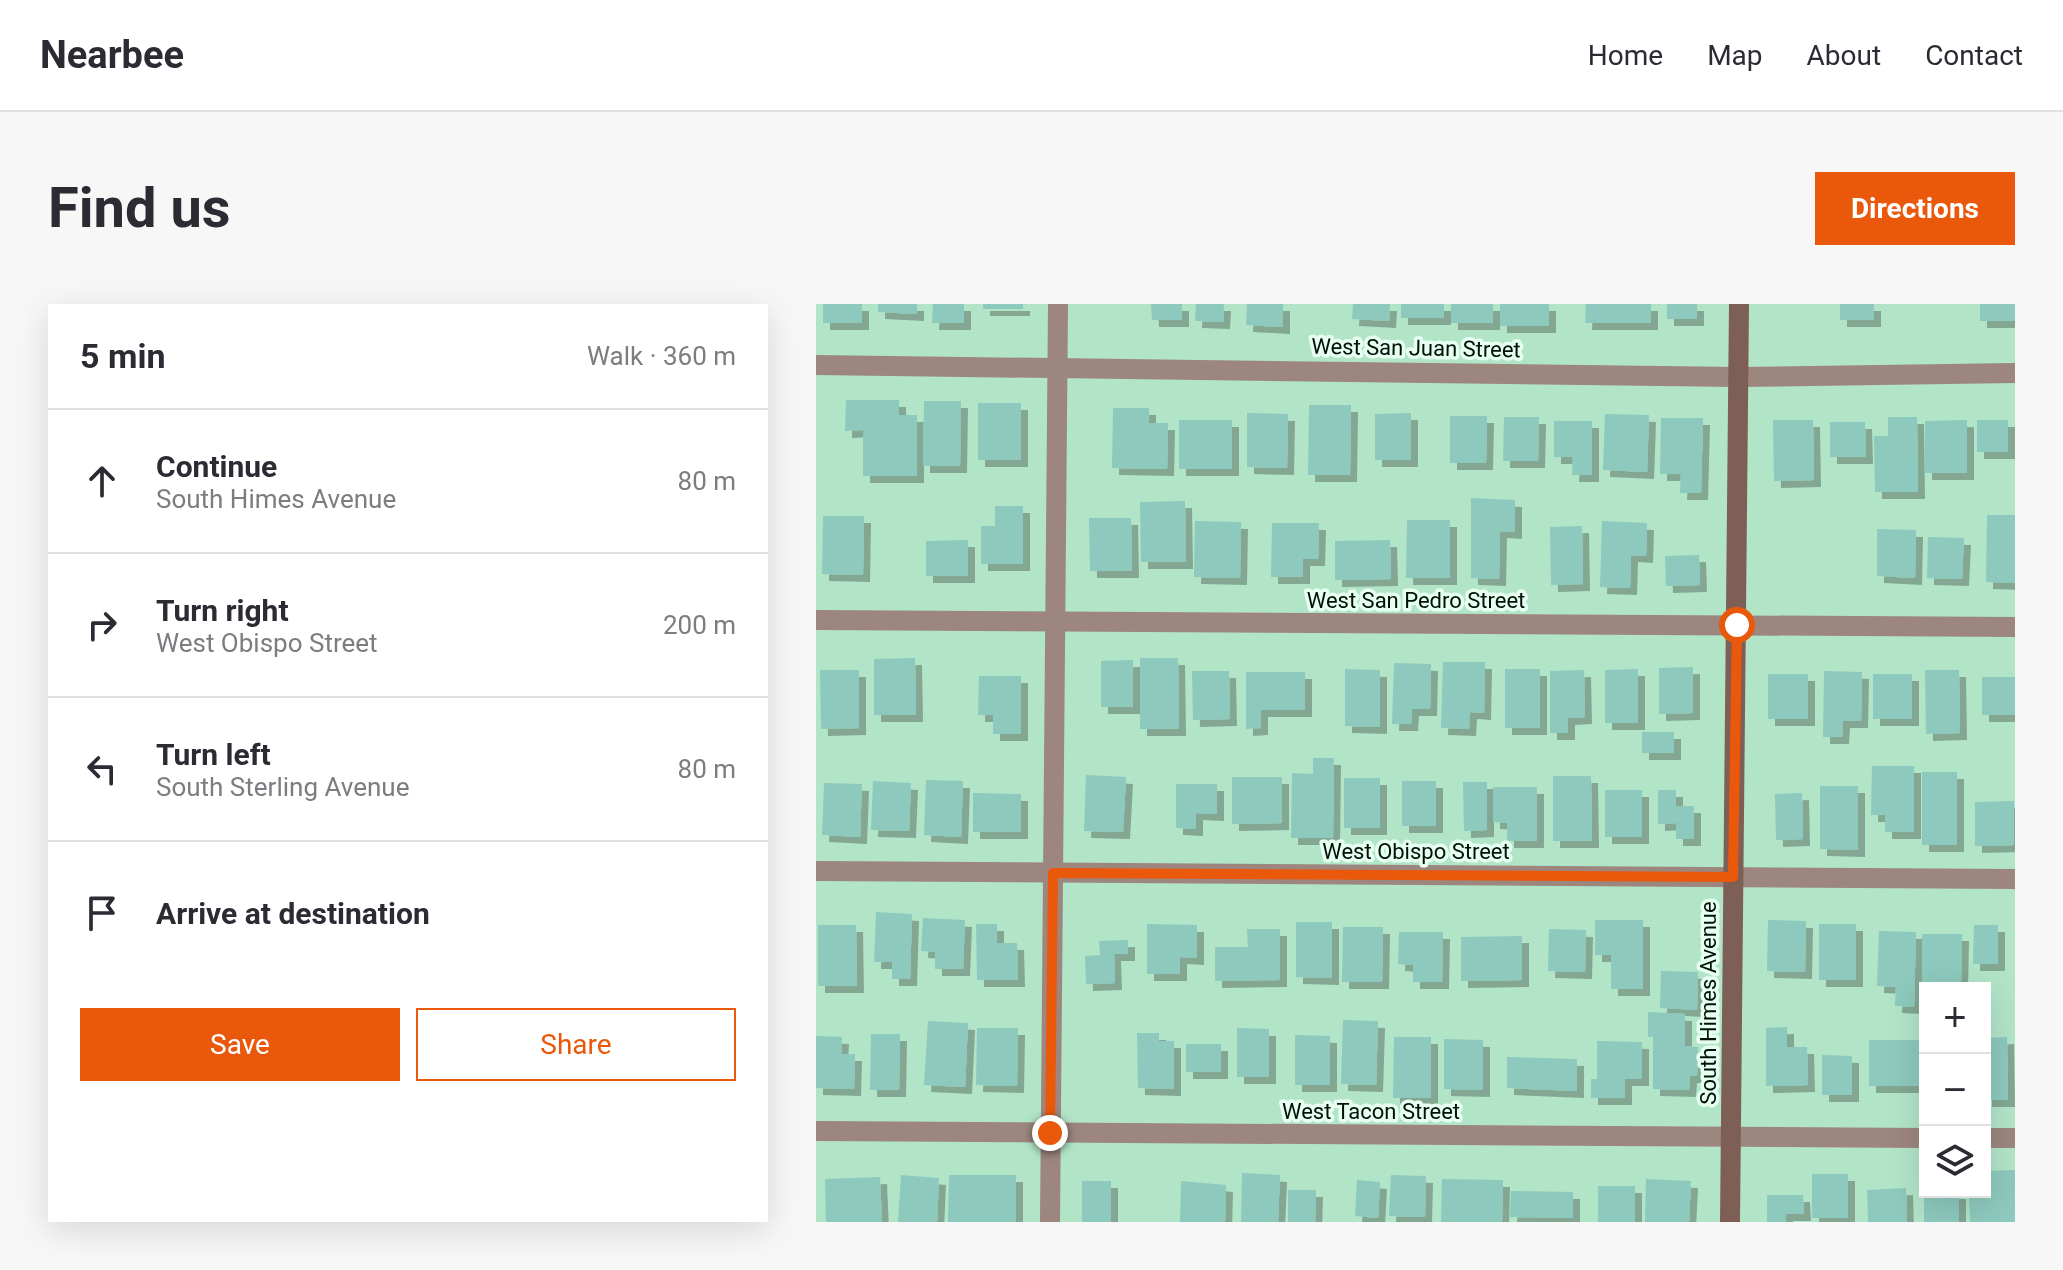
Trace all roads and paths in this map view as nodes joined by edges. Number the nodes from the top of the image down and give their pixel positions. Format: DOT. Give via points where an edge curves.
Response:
graph roads {
  1 [pos="1058,304"];
  2 [pos="1739,304"];
  3 [pos="816,365"];
  4 [pos="1058,367"];
  5 [pos="2015,373"];
  6 [pos="1738,377"];
  7 [pos="816,620"];
  8 [pos="1055,622"];
  9 [pos="1737,625"];
  10 [pos="2015,627"];
  11 [pos="816,871"];
  12 [pos="1053,873"];
  13 [pos="1733,877"];
  14 [pos="2015,879"];
  15 [pos="816,1131"];
  16 [pos="1050,1133"];
  17 [pos="1731,1138"];
  18 [pos="1919,1138"];
  19 [pos="1991,1138"];
  20 [pos="2015,1138"];
  21 [pos="1050,1222"];
  22 [pos="1730,1222"];
  1 -- 4 [label="street"];
  2 -- 6 [label="street, South Himes Avenue"];
  3 -- 4 [label="street, West San Juan Street"];
  4 -- 6 [label="street, West San Juan Street"];
  4 -- 8 [label="street"];
  5 -- 6 [label="street, West San Juan Street"];
  6 -- 9 [label="street, South Himes Avenue"];
  7 -- 8 [label="street, West San Pedro Street"];
  8 -- 9 [label="street, West San Pedro Street"];
  8 -- 12 [label="street"];
  9 -- 10 [label="street, West San Pedro Street"];
  9 -- 13 [label="street, South Himes Avenue"];
  11 -- 12 [label="street, West Obispo Street"];
  12 -- 13 [label="street, West Obispo Street"];
  12 -- 16 [label="street"];
  13 -- 14 [label="street, West Obispo Street"];
  13 -- 17 [label="street, South Himes Avenue"];
  15 -- 16 [label="street, West Tacon Street"];
  16 -- 17 [label="street, West Tacon Street"];
  16 -- 21 [label="street"];
  17 -- 18 [label="street, West Tacon Street"];
  17 -- 22 [label="street, South Himes Avenue"];
  19 -- 20 [label="street"];
}
